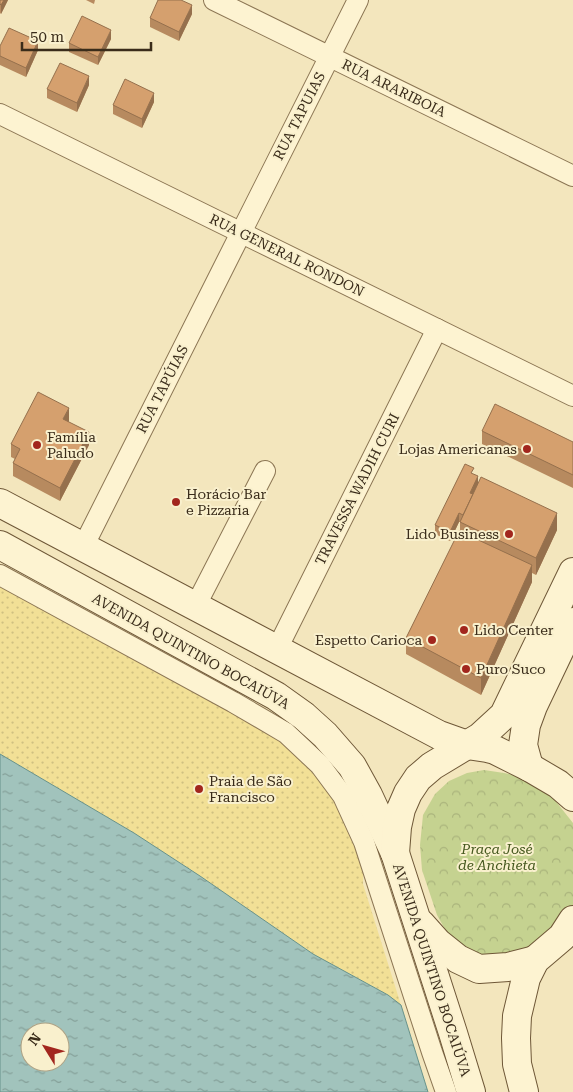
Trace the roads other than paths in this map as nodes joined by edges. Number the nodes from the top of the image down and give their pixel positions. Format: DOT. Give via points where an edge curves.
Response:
graph roads {
  1 [pos="214,0"];
  2 [pos="358,0"];
  3 [pos="329,56"];
  4 [pos="0,114"];
  5 [pos="573,176"];
  6 [pos="241,232"];
  7 [pos="437,329"];
  8 [pos="573,396"];
  9 [pos="265,471"];
  10 [pos="0,503"];
  11 [pos="0,545"];
  12 [pos="83,547"];
  13 [pos="573,572"];
  14 [pos="0,574"];
  15 [pos="195,607"];
  16 [pos="573,622"];
  17 [pos="277,649"];
  18 [pos="467,745"];
  19 [pos="529,767"];
  20 [pos="573,797"];
  21 [pos="395,853"];
  22 [pos="417,920"];
  23 [pos="573,920"];
  24 [pos="535,960"];
  25 [pos="446,1092"];
  26 [pos="471,1092"];
  27 [pos="524,1092"];
  1 -- 3 [label="street, RUA ARARIBOIA"];
  2 -- 3 [label="street, RUA TAPUIAS"];
  3 -- 5 [label="street, RUA ARARIBOIA"];
  3 -- 6 [label="street, RUA TAPUIAS"];
  4 -- 6 [label="street, RUA GENERAL RONDON"];
  6 -- 7 [label="street, RUA GENERAL RONDON"];
  6 -- 12 [label="street, RUA TAPÚIAS"];
  7 -- 8 [label="street, RUA GENERAL RONDON"];
  7 -- 17 [label="street, TRAVESSA WADIH CURI"];
  9 -- 15 [label="street"];
  10 -- 12 [label="main road"];
  11 -- 21 [label="main road, AVENIDA QUINTINO BOCAIÚVA" via="276,696 304,716 352,766"];
  12 -- 15 [label="main road"];
  13 -- 18 [label="main road" via="504,715"];
  14 -- 25 [label="street" via="286,733 320,766 343,796 364,842"];
  15 -- 17 [label="main road"];
  16 -- 19 [label="main road" via="526,725 523,745"];
  17 -- 18 [label="main road" via="439,735"];
  18 -- 19 [label="main road" via="495,750"];
  18 -- 21 [label="main road" via="418,778 401,809"];
  19 -- 20 [label="main road"];
  21 -- 22 [label="main road, AVENIDA QUINTINO BOCAIÚVA"];
  22 -- 24 [label="main road" via="458,960 480,969 508,967"];
  22 -- 26 [label="main road, AVENIDA QUINTINO BOCAIÚVA"];
  23 -- 24 [label="main road" via="562,937"];
  24 -- 27 [label="main road" via="526,978 517,1016 517,1064"];
}
